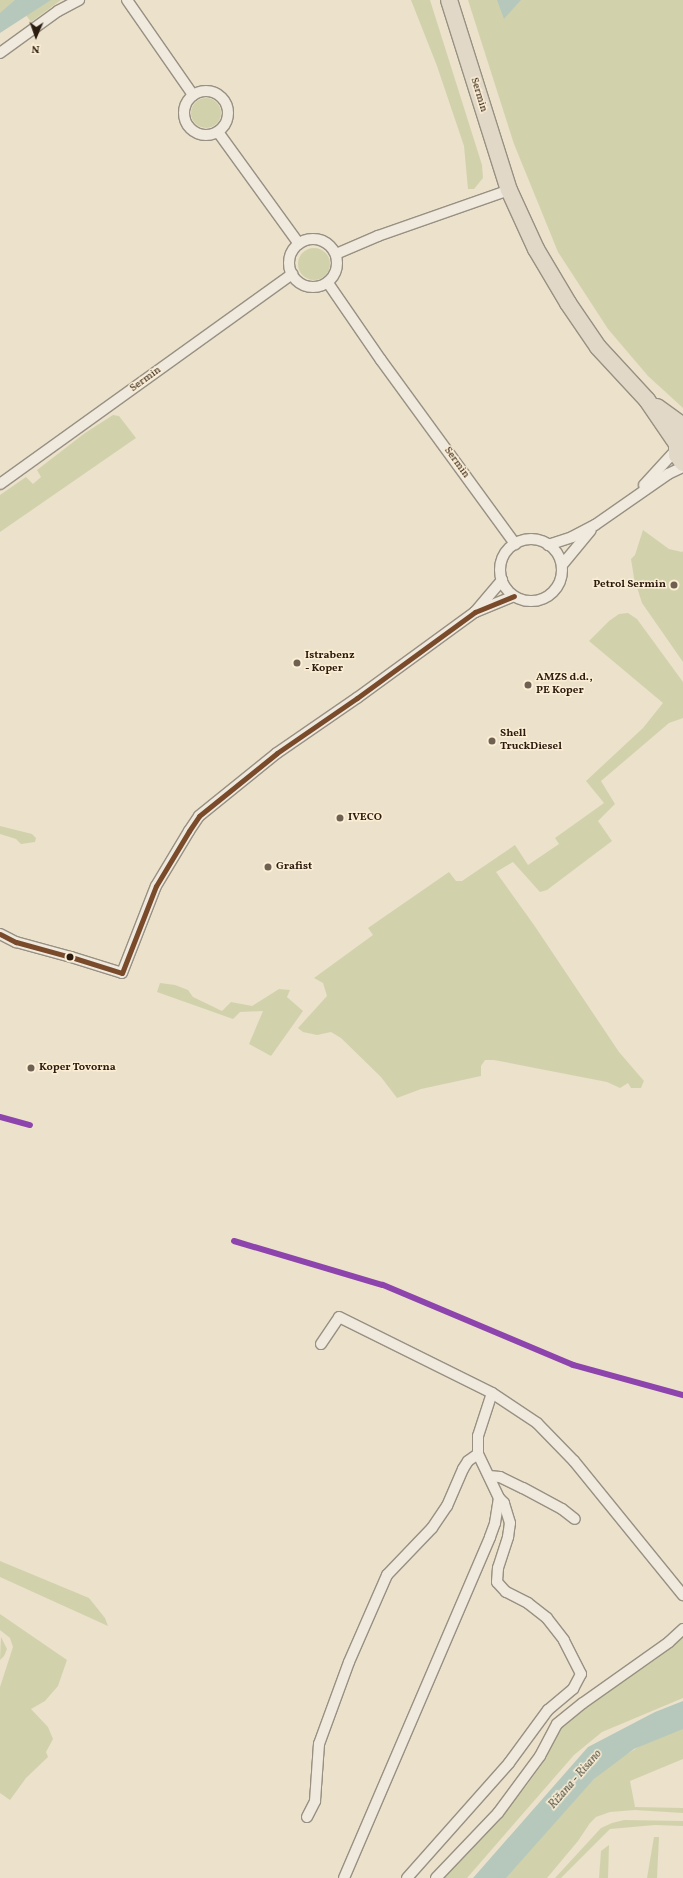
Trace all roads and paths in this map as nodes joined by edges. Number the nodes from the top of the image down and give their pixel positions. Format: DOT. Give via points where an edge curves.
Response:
graph roads {
  1 [pos="79,0"];
  2 [pos="127,0"];
  3 [pos="449,0"];
  4 [pos="0,53"];
  5 [pos="193,95"];
  6 [pos="218,132"];
  7 [pos="509,190"];
  8 [pos="300,244"];
  9 [pos="336,254"];
  10 [pos="292,274"];
  11 [pos="328,283"];
  12 [pos="647,400"];
  13 [pos="683,426"];
  14 [pos="680,448"];
  15 [pos="683,467"];
  16 [pos="0,484"];
  17 [pos="632,498"];
  18 [pos="595,525"];
  19 [pos="515,544"];
  20 [pos="548,545"];
  21 [pos="562,565"];
  22 [pos="502,580"];
  23 [pos="514,596"];
  24 [pos="475,612"];
  25 [pos="0,934"];
  26 [pos="321,1344"];
  27 [pos="492,1393"];
  28 [pos="478,1454"];
  29 [pos="497,1482"];
  30 [pos="499,1498"];
  31 [pos="576,1519"];
  32 [pos="683,1595"];
  33 [pos="683,1629"];
  34 [pos="308,1817"];
  35 [pos="344,1878"];
  36 [pos="407,1878"];
  37 [pos="436,1878"];
  1 -- 4 [label="street" via="58,11"];
  2 -- 5 [label="street"];
  3 -- 7 [label="main road, Sermin"];
  5 -- 6 [label="street" via="185,105 184,118 188,127 200,135"];
  5 -- 6 [label="street" via="211,92 225,102 228,108 227,119"];
  6 -- 8 [label="street"];
  7 -- 9 [label="street" via="378,236"];
  7 -- 12 [label="main road, Sermin" via="536,249 568,303 598,347"];
  8 -- 9 [label="street" via="306,240 320,240"];
  8 -- 10 [label="street" via="291,254"];
  9 -- 11 [label="street" via="338,267"];
  10 -- 11 [label="street" via="296,280 308,287"];
  10 -- 16 [label="street, Sermin"];
  11 -- 19 [label="street, Sermin"];
  12 -- 13 [label="main road, Sermin"];
  12 -- 14 [label="main road, Sermin"];
  14 -- 17 [label="street"];
  15 -- 17 [label="street"];
  17 -- 18 [label="street"];
  18 -- 20 [label="street" via="572,537"];
  18 -- 21 [label="street"];
  19 -- 20 [label="street" via="532,540"];
  19 -- 22 [label="street" via="502,560"];
  20 -- 21 [label="street" via="557,553"];
  21 -- 23 [label="street" via="561,580 547,596 527,601"];
  22 -- 23 [label="street"];
  22 -- 24 [label="street"];
  23 -- 24 [label="street"];
  24 -- 25 [label="street" via="277,753 199,816 156,886 122,973 71,956 16,942"];
  26 -- 27 [label="street" via="339,1317"];
  27 -- 28 [label="street" via="478,1436"];
  27 -- 32 [label="street" via="537,1423 574,1461"];
  28 -- 29 [label="street" via="489,1476"];
  28 -- 34 [label="street" via="468,1461 463,1469 447,1506 432,1528 387,1575 349,1662 319,1744 315,1800"];
  29 -- 30 [label="street"];
  29 -- 31 [label="street" via="511,1482"];
  30 -- 35 [label="street" via="490,1537"];
  30 -- 36 [label="street" via="504,1503 510,1523 498,1568 497,1582 506,1592 528,1603 546,1618 564,1640 581,1674 573,1689 548,1710 509,1763"];
  33 -- 37 [label="street" via="557,1724 540,1756 498,1813"];
}
